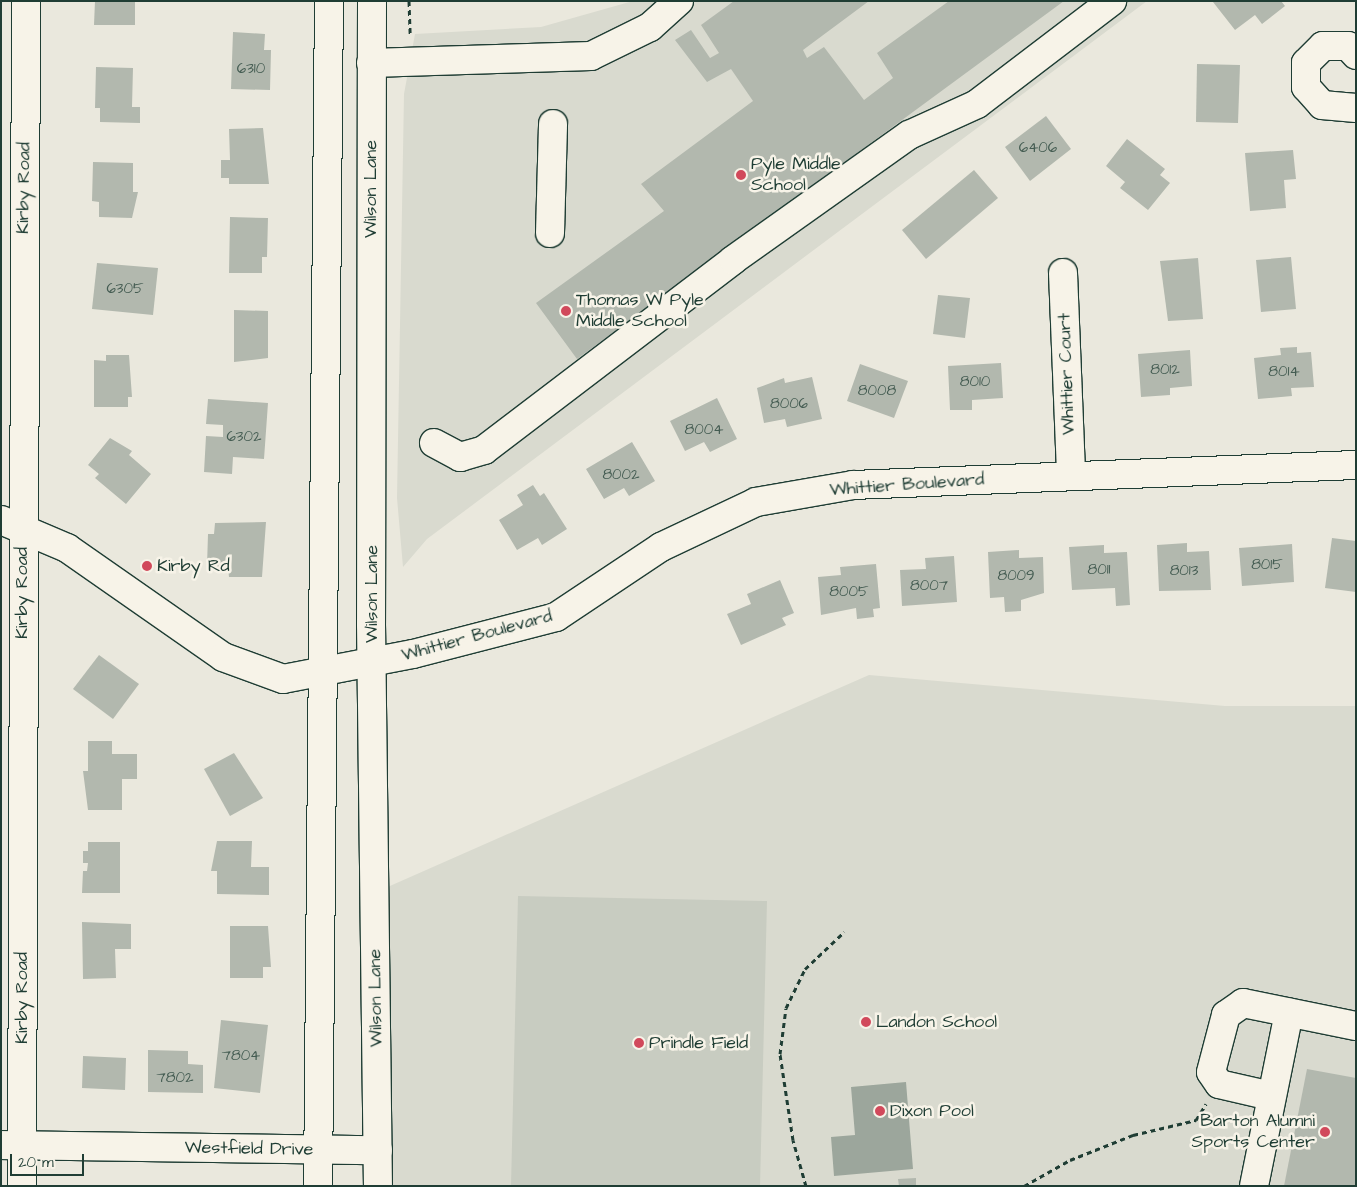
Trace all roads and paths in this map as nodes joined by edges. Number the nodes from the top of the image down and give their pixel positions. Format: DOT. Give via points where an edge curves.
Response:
graph roads {
  1 [pos="26,1"];
  2 [pos="329,1"];
  3 [pos="372,1"];
  4 [pos="679,1"];
  5 [pos="1112,1"];
  6 [pos="1356,55"];
  7 [pos="371,63"];
  8 [pos="1356,108"];
  9 [pos="553,124"];
  10 [pos="13,196"];
  11 [pos="550,233"];
  12 [pos="1063,273"];
  13 [pos="434,443"];
  14 [pos="1356,465"];
  15 [pos="1071,475"];
  16 [pos="12,525"];
  17 [pos="372,662"];
  18 [pos="323,672"];
  19 [pos="12,835"];
  20 [pos="844,932"];
  21 [pos="1289,1012"];
  22 [pos="1356,1026"];
  23 [pos="1219,1084"];
  24 [pos="1271,1096"];
  25 [pos="12,1145"];
  26 [pos="318,1150"];
  27 [pos="378,1150"];
  28 [pos="22,1186"];
  29 [pos="318,1186"];
  30 [pos="378,1186"];
  31 [pos="806,1186"];
  32 [pos="1024,1186"];
  33 [pos="1254,1186"];
  1 -- 10 [label="street, Kirby Road"];
  2 -- 18 [label="street"];
  3 -- 7 [label="street, Wilson Lane"];
  4 -- 7 [label="street" via="650,27 591,56"];
  5 -- 13 [label="street" via="977,104 909,135 757,243 484,450 460,457"];
  6 -- 8 [label="street" via="1348,46 1323,46 1306,63 1306,87 1322,105"];
  7 -- 17 [label="street, Wilson Lane"];
  9 -- 11 [label="street"];
  10 -- 16 [label="street, Kirby Road"];
  12 -- 15 [label="street, Whittier Court"];
  14 -- 15 [label="street, Whittier Boulevard"];
  15 -- 17 [label="street, Whittier Boulevard" via="853,485 756,502 661,547 556,617"];
  16 -- 18 [label="street, Whittier Boulevard" via="67,548 223,657 283,679"];
  16 -- 19 [label="street, Kirby Road"];
  17 -- 18 [label="street, Whittier Boulevard"];
  17 -- 27 [label="street, Wilson Lane"];
  18 -- 26 [label="street"];
  19 -- 25 [label="street, Kirby Road"];
  20 -- 31 [label="path" via="805,969 786,1008 780,1054 793,1140"];
  21 -- 22 [label="street"];
  21 -- 23 [label="street" via="1243,1003 1226,1015 1211,1072"];
  21 -- 24 [label="street"];
  23 -- 24 [label="street"];
  23 -- 32 [label="path" via="1196,1120 1133,1135 1070,1160"];
  24 -- 33 [label="street"];
  25 -- 26 [label="street, Westfield Drive"];
  25 -- 28 [label="street, Kirby Road"];
  26 -- 27 [label="street, Westfield Drive"];
  26 -- 29 [label="street"];
  27 -- 30 [label="street, Wilson Lane"];
}
